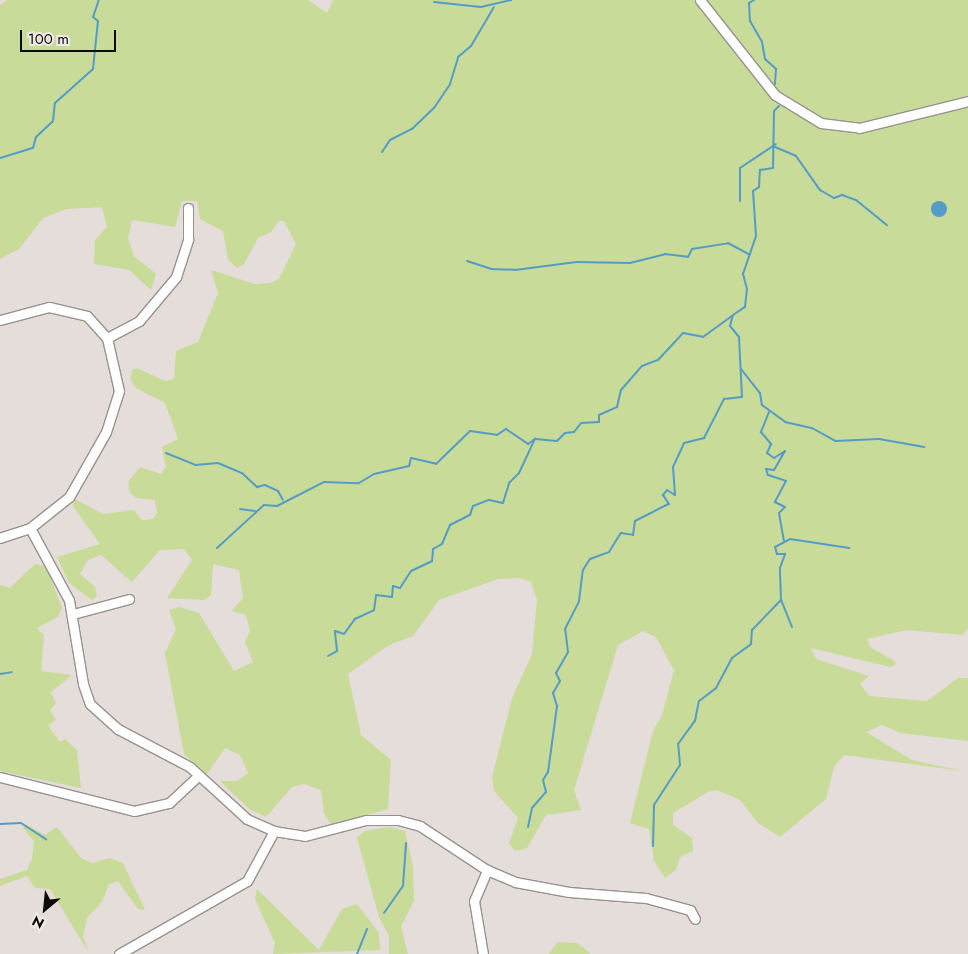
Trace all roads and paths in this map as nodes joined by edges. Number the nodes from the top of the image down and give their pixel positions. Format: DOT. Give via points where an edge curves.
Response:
graph roads {
  1 [pos="700,0"];
  2 [pos="968,101"];
  3 [pos="188,208"];
  4 [pos="0,320"];
  5 [pos="107,338"];
  6 [pos="30,528"];
  7 [pos="0,538"];
  8 [pos="129,599"];
  9 [pos="73,614"];
  10 [pos="199,775"];
  11 [pos="0,777"];
  12 [pos="274,831"];
  13 [pos="487,870"];
  14 [pos="695,920"];
  15 [pos="119,954"];
  16 [pos="483,954"];
  1 -- 2 [label="street" via="775,95 821,123 859,128"];
  3 -- 5 [label="street" via="188,239 176,277 138,321"];
  4 -- 5 [label="street" via="38,308 62,307 87,316"];
  5 -- 6 [label="street" via="119,383 115,411 76,488"];
  6 -- 7 [label="street"];
  6 -- 9 [label="street" via="56,568"];
  8 -- 9 [label="street"];
  9 -- 10 [label="street" via="84,690 98,714"];
  10 -- 11 [label="street" via="169,803 134,811"];
  10 -- 12 [label="street" via="240,814"];
  12 -- 13 [label="street" via="317,835 366,820 398,820 425,829"];
  12 -- 15 [label="street" via="255,871 236,890"];
  13 -- 14 [label="street" via="542,888 646,898 690,910"];
  13 -- 16 [label="street" via="474,901"];
}
